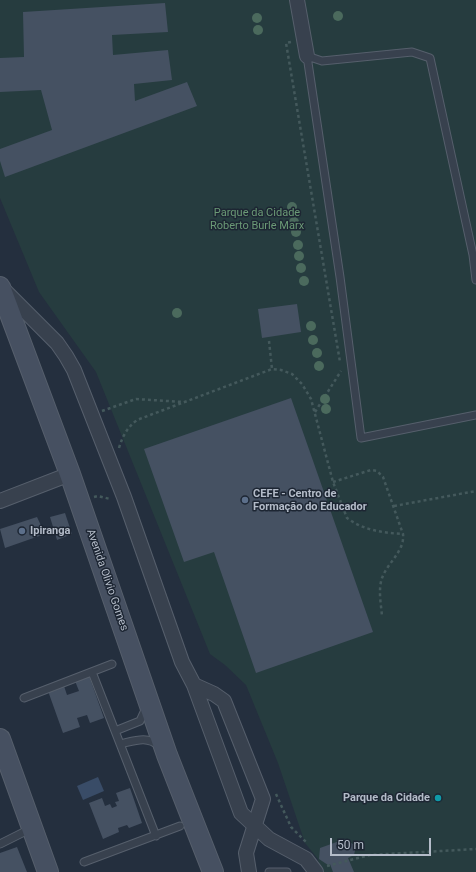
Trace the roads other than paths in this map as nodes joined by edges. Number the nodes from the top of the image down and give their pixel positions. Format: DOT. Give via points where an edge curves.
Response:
graph roads {
  1 [pos="297,0"];
  2 [pos="307,56"];
  3 [pos="476,280"];
  4 [pos="0,287"];
  5 [pos="476,415"];
  6 [pos="70,474"];
  7 [pos="0,501"];
  8 [pos="112,664"];
  9 [pos="92,672"];
  10 [pos="194,686"];
  11 [pos="24,698"];
  12 [pos="148,698"];
  13 [pos="116,731"];
  14 [pos="0,739"];
  15 [pos="120,744"];
  16 [pos="167,755"];
  17 [pos="255,825"];
  18 [pos="180,826"];
  19 [pos="32,827"];
  20 [pos="156,836"];
  21 [pos="0,844"];
  22 [pos="84,862"];
  23 [pos="320,866"];
  24 [pos="48,872"];
  25 [pos="213,872"];
  26 [pos="249,872"];
  27 [pos="269,872"];
  28 [pos="287,872"];
  1 -- 2 [label="street"];
  2 -- 3 [label="lane" via="322,62 412,52 430,58"];
  2 -- 5 [label="lane" via="361,438"];
  4 -- 6 [label="main road, Avenida Olivio Gomes"];
  4 -- 10 [label="street" via="38,322 66,356 92,414 182,662"];
  6 -- 7 [label="street"];
  6 -- 12 [label="main road, Avenida Olivio Gomes"];
  8 -- 9 [label="lane"];
  9 -- 11 [label="lane"];
  9 -- 13 [label="lane"];
  10 -- 17 [label="street" via="242,812"];
  10 -- 17 [label="street" via="224,701 263,799"];
  12 -- 13 [label="lane" via="145,714 140,721"];
  12 -- 16 [label="main road, Avenida Olivio Gomes"];
  13 -- 15 [label="lane"];
  14 -- 19 [label="main road"];
  15 -- 16 [label="lane" via="145,739 155,742"];
  15 -- 20 [label="lane"];
  16 -- 25 [label="main road, Avenida Olivio Gomes"];
  17 -- 23 [label="street" via="269,840"];
  17 -- 26 [label="street" via="246,853"];
  18 -- 20 [label="lane"];
  19 -- 21 [label="lane"];
  19 -- 24 [label="main road"];
  20 -- 22 [label="lane"];
  27 -- 28 [label="lane"];
}
